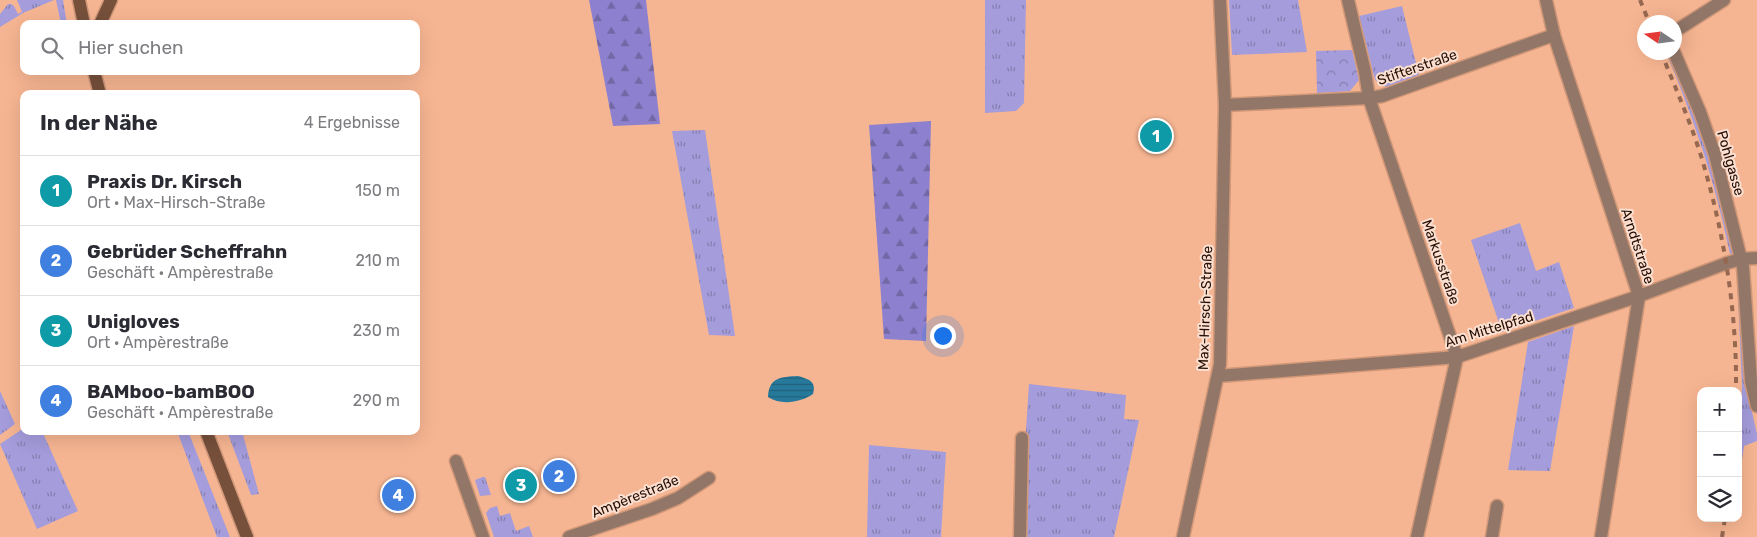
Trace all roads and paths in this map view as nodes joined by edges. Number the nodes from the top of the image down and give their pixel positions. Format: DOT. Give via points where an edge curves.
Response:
graph roads {
  1 [pos="79,0"];
  2 [pos="111,0"];
  3 [pos="1220,0"];
  4 [pos="1348,0"];
  5 [pos="1546,0"];
  6 [pos="1724,0"];
  7 [pos="83,20"];
  8 [pos="102,20"];
  9 [pos="1682,27"];
  10 [pos="1554,35"];
  11 [pos="1677,60"];
  12 [pos="95,75"];
  13 [pos="99,90"];
  14 [pos="1369,98"];
  15 [pos="1225,105"];
  16 [pos="1757,258"];
  17 [pos="1741,259"];
  18 [pos="1638,296"];
  19 [pos="1457,357"];
  20 [pos="1218,376"];
  21 [pos="1757,406"];
  22 [pos="208,435"];
  23 [pos="1022,438"];
  24 [pos="456,460"];
  25 [pos="709,478"];
  26 [pos="1497,506"];
  27 [pos="247,537"];
  28 [pos="483,537"];
  29 [pos="569,537"];
  30 [pos="1020,537"];
  31 [pos="1183,537"];
  32 [pos="1417,537"];
  33 [pos="1492,537"];
  34 [pos="1601,537"];
  1 -- 7 [label="main road"];
  2 -- 8 [label="main road"];
  3 -- 15 [label="street, Max-Hirsch-Straße"];
  4 -- 14 [label="street, Markusstraße"];
  5 -- 10 [label="street, Arndtstraße"];
  6 -- 9 [label="street"];
  10 -- 14 [label="street, Stifterstraße"];
  10 -- 18 [label="street, Arndtstraße"];
  11 -- 17 [label="street, Pohlgasse" via="1715,155"];
  12 -- 13 [label="main road"];
  14 -- 15 [label="street, Stifterstraße"];
  14 -- 19 [label="street, Markusstraße"];
  15 -- 20 [label="street, Max-Hirsch-Straße"];
  16 -- 17 [label="street, Am Mittelpfad"];
  17 -- 18 [label="street, Am Mittelpfad"];
  17 -- 21 [label="street, Pohlgasse"];
  18 -- 19 [label="street, Am Mittelpfad"];
  18 -- 34 [label="street, Arndtstraße"];
  19 -- 20 [label="street, Am Mittelpfad"];
  19 -- 32 [label="street"];
  20 -- 31 [label="street, Max-Hirsch-Straße"];
  22 -- 27 [label="main road"];
  23 -- 30 [label="street"];
  24 -- 28 [label="street"];
  25 -- 29 [label="street, Ampèrestraße" via="678,498"];
  26 -- 33 [label="street"];
}
